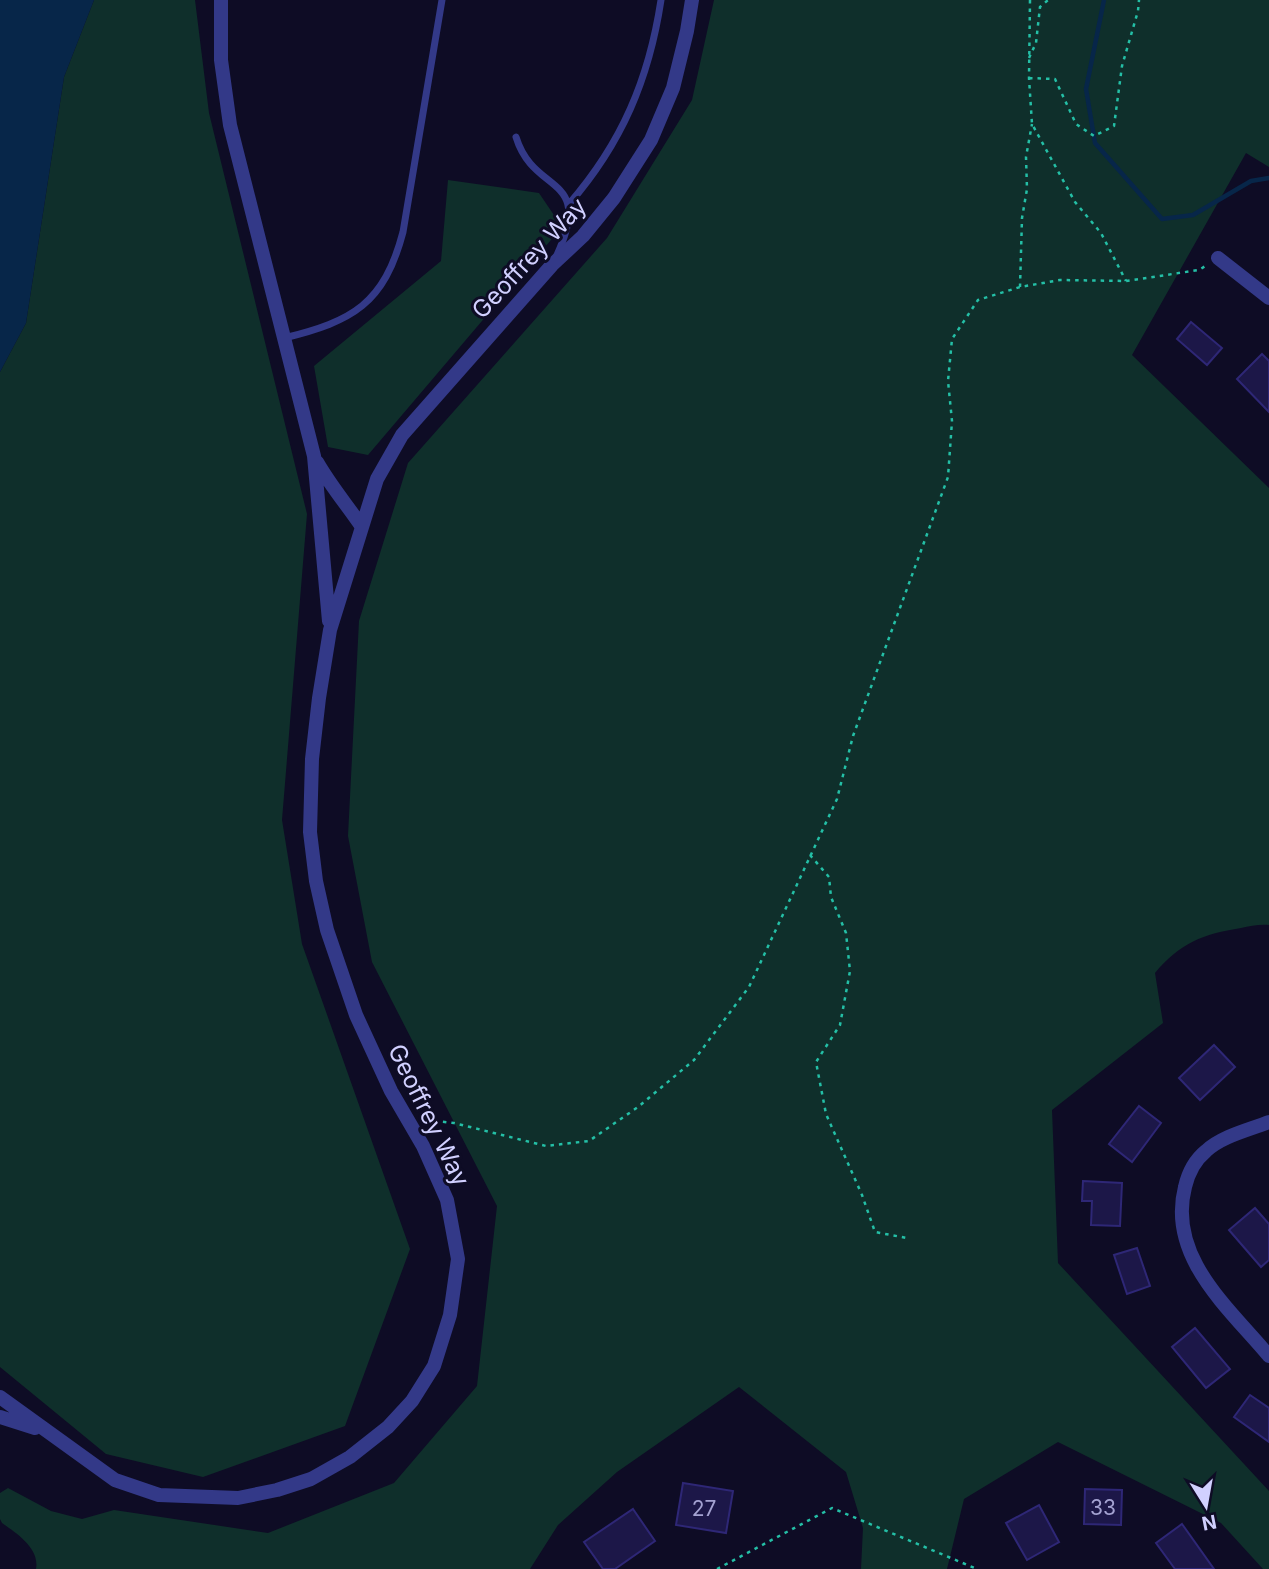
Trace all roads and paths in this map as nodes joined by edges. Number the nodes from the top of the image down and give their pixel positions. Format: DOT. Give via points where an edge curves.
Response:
graph roads {
  1 [pos="221,0"];
  2 [pos="442,0"];
  3 [pos="660,0"];
  4 [pos="692,0"];
  5 [pos="1030,0"];
  6 [pos="1048,0"];
  7 [pos="1139,0"];
  8 [pos="1028,59"];
  9 [pos="1028,78"];
  10 [pos="1032,124"];
  11 [pos="516,137"];
  12 [pos="569,204"];
  13 [pos="1218,258"];
  14 [pos="552,265"];
  15 [pos="1126,281"];
  16 [pos="1020,288"];
  17 [pos="1269,298"];
  18 [pos="284,338"];
  19 [pos="314,456"];
  20 [pos="362,527"];
  21 [pos="330,630"];
  22 [pos="810,855"];
  23 [pos="1269,1122"];
  24 [pos="411,1125"];
  25 [pos="907,1238"];
  26 [pos="1269,1356"];
  27 [pos="0,1397"];
  28 [pos="0,1417"];
  29 [pos="47,1432"];
  30 [pos="717,1569"];
  31 [pos="977,1569"];
  1 -- 18 [label="street, Geoffrey Way" via="221,60 230,125"];
  2 -- 18 [label="lane" via="403,232 391,269 355,312 321,329"];
  3 -- 12 [label="lane" via="652,51 640,87 595,175"];
  4 -- 14 [label="street, Geoffrey Way" via="673,88 651,140 614,198"];
  5 -- 8 [label="path"];
  6 -- 8 [label="path" via="1040,7 1036,43"];
  7 -- 9 [label="path" via="1122,66 1114,126 1094,136 1076,124 1055,79"];
  8 -- 9 [label="path"];
  9 -- 10 [label="path"];
  10 -- 15 [label="path"];
  10 -- 16 [label="path" via="1026,157"];
  11 -- 12 [label="lane" via="522,156"];
  12 -- 14 [label="lane" via="567,232"];
  13 -- 15 [label="path" via="1199,270"];
  13 -- 17 [label="street"];
  14 -- 20 [label="street, Geoffrey Way" via="402,435 377,479"];
  15 -- 16 [label="path" via="1060,280"];
  16 -- 22 [label="path" via="978,300 952,339 948,477 853,736 836,799"];
  18 -- 19 [label="street, Geoffrey Way"];
  19 -- 20 [label="street, Geoffrey Way"];
  19 -- 21 [label="street, Geoffrey Way"];
  20 -- 21 [label="street, Geoffrey Way"];
  21 -- 24 [label="street, Geoffrey Way" via="312,760 310,832 316,881 356,1015"];
  22 -- 24 [label="path" via="749,987 694,1060 589,1141 546,1146 430,1118"];
  22 -- 25 [label="path" via="829,877 831,897 846,933 850,971 840,1025 816,1062 826,1114 875,1232"];
  23 -- 26 [label="street" via="1205,1151 1187,1179 1181,1216 1198,1272"];
  24 -- 29 [label="street, Geoffrey Way" via="447,1200 458,1259 450,1315 433,1366 411,1401 387,1427 350,1457 312,1479 237,1498 159,1495 115,1480"];
  27 -- 29 [label="street, Geoffrey Way"];
  28 -- 29 [label="street"];
  30 -- 31 [label="path" via="832,1508"];
}
